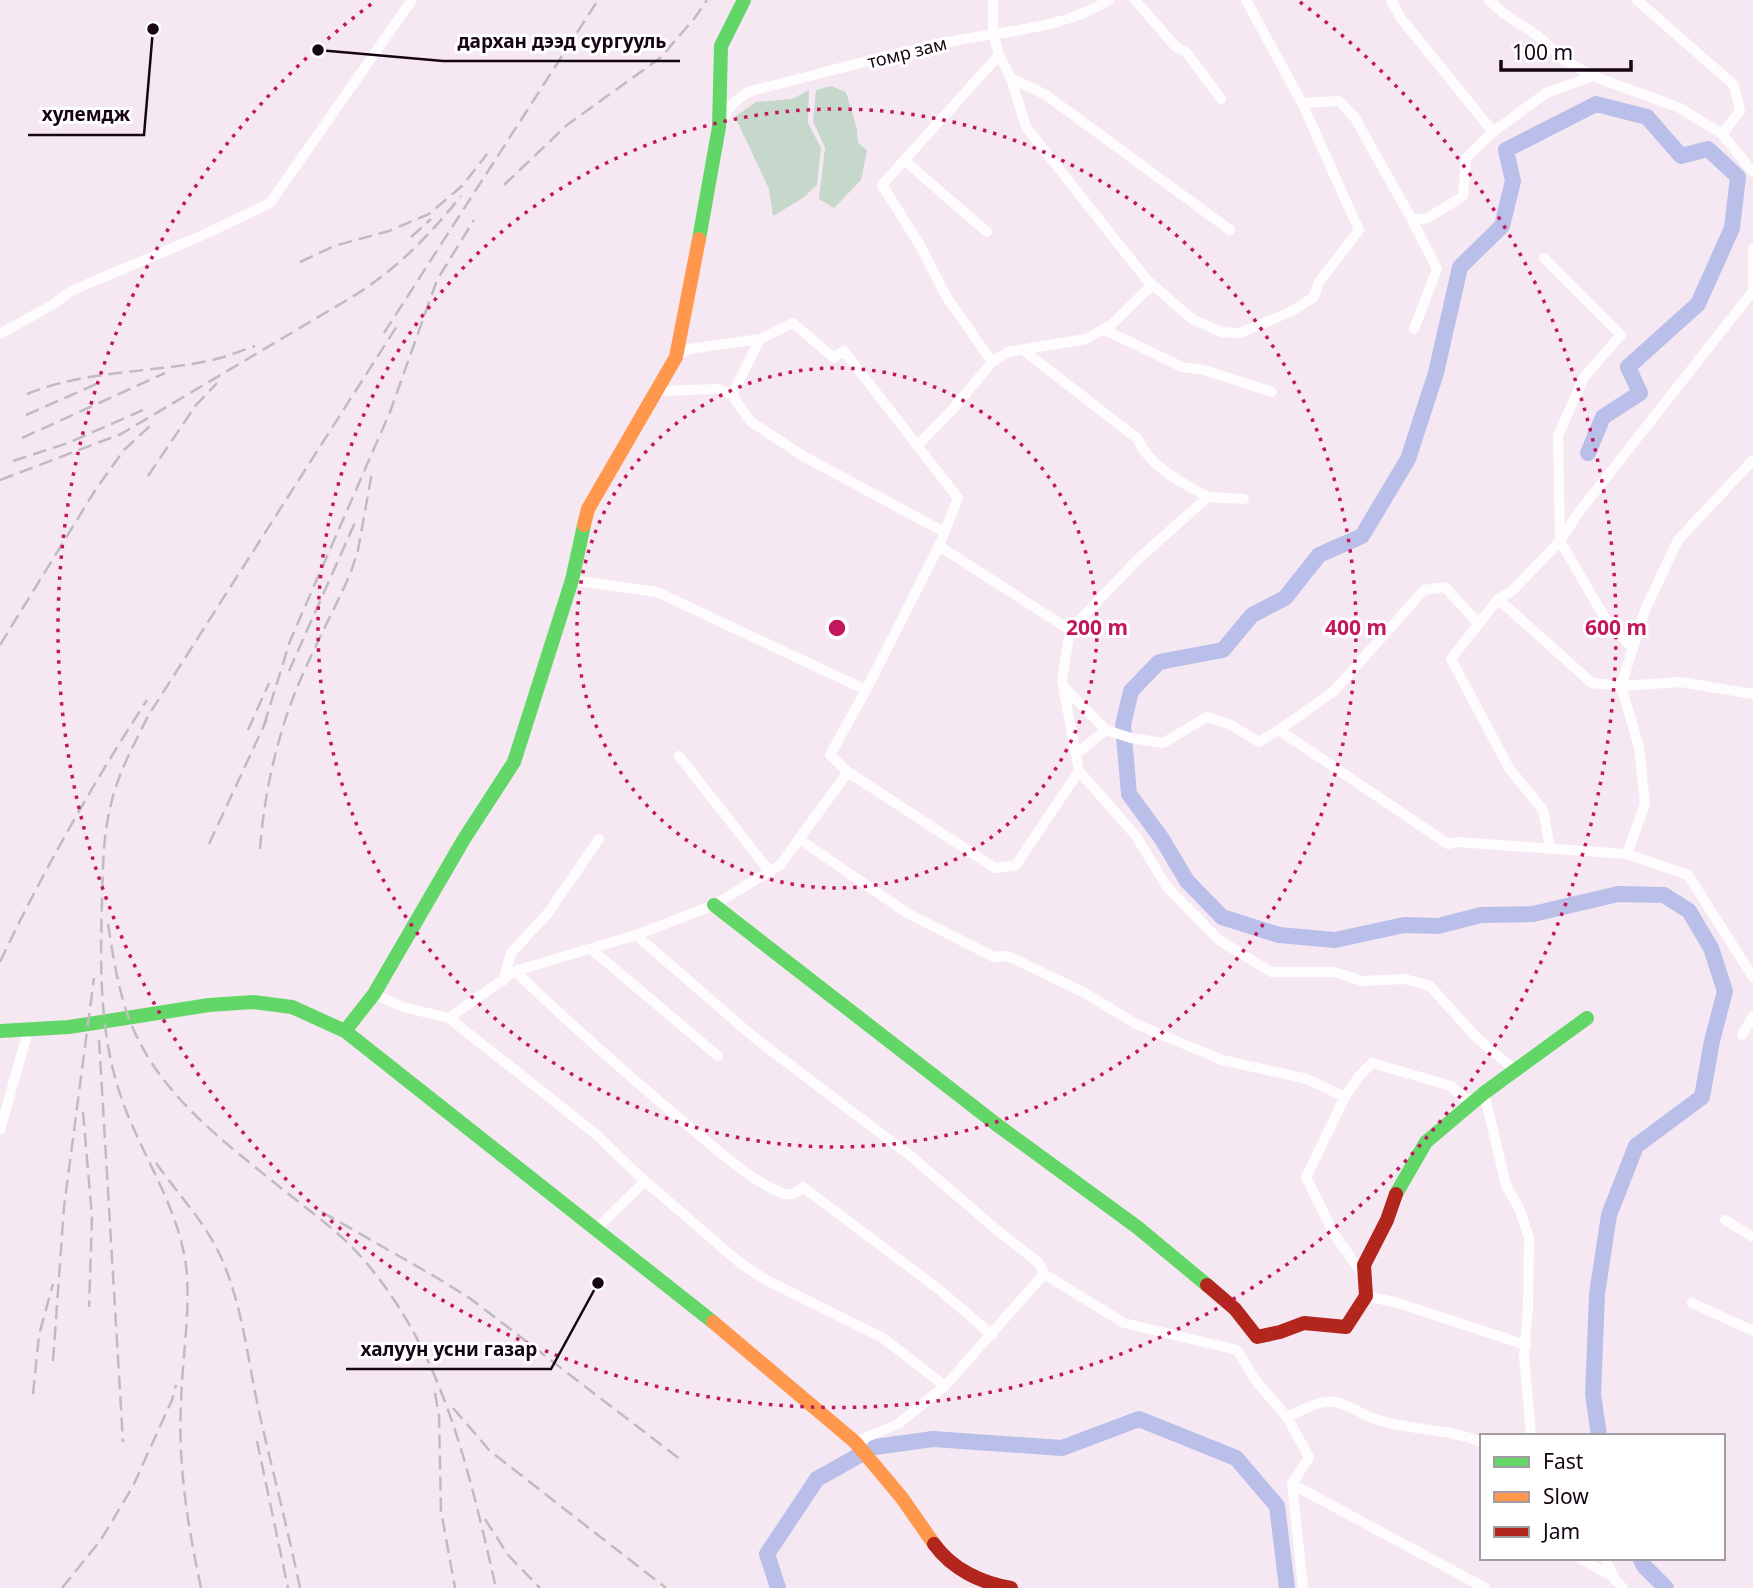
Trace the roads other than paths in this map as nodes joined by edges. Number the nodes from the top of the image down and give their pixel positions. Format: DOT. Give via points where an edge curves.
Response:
graph roads {
  1 [pos="412,0"];
  2 [pos="744,0"];
  3 [pos="993,0"];
  4 [pos="1109,0"];
  5 [pos="1135,0"];
  6 [pos="1246,0"];
  7 [pos="1391,0"];
  8 [pos="1489,0"];
  9 [pos="1637,0"];
  10 [pos="993,33"];
  11 [pos="999,55"];
  12 [pos="1593,76"];
  13 [pos="1011,78"];
  14 [pos="1221,99"];
  15 [pos="1302,103"];
  16 [pos="719,127"];
  17 [pos="1493,132"];
  18 [pos="1722,134"];
  19 [pos="904,160"];
  20 [pos="1753,172"];
  21 [pos="1412,220"];
  22 [pos="1230,230"];
  23 [pos="986,232"];
  24 [pos="1753,249"];
  25 [pos="1544,258"];
  26 [pos="1152,285"];
  27 [pos="1753,291"];
  28 [pos="1103,329"];
  29 [pos="1415,329"];
  30 [pos="0,334"];
  31 [pos="760,339"];
  32 [pos="1023,350"];
  33 [pos="676,357"];
  34 [pos="992,362"];
  35 [pos="657,391"];
  36 [pos="1272,392"];
  37 [pos="732,395"];
  38 [pos="918,445"];
  39 [pos="1753,460"];
  40 [pos="1208,497"];
  41 [pos="1244,499"];
  42 [pos="944,533"];
  43 [pos="1560,541"];
  44 [pos="939,545"];
  45 [pos="572,580"];
  46 [pos="1498,599"];
  47 [pos="1479,624"];
  48 [pos="1070,631"];
  49 [pos="1633,648"];
  50 [pos="1620,686"];
  51 [pos="1063,687"];
  52 [pos="866,690"];
  53 [pos="1753,694"];
  54 [pos="1106,730"];
  55 [pos="1279,730"];
  56 [pos="1076,754"];
  57 [pos="679,757"];
  58 [pos="1079,771"];
  59 [pos="848,772"];
  60 [pos="599,839"];
  61 [pos="799,839"];
  62 [pos="1550,848"];
  63 [pos="1628,854"];
  64 [pos="769,872"];
  65 [pos="714,905"];
  66 [pos="636,935"];
  67 [pos="591,948"];
  68 [pos="515,971"];
  69 [pos="1753,977"];
  70 [pos="503,981"];
  71 [pos="374,994"];
  72 [pos="1753,1016"];
  73 [pos="449,1017"];
  74 [pos="1587,1018"];
  75 [pos="0,1031"];
  76 [pos="28,1031"];
  77 [pos="345,1031"];
  78 [pos="1742,1035"];
  79 [pos="718,1056"];
  80 [pos="1516,1070"];
  81 [pos="1345,1097"];
  82 [pos="1481,1097"];
  83 [pos="0,1130"];
  84 [pos="645,1181"];
  85 [pos="1725,1220"];
  86 [pos="596,1229"];
  87 [pos="1753,1237"];
  88 [pos="1044,1274"];
  89 [pos="1364,1276"];
  90 [pos="1366,1296"];
  91 [pos="1692,1303"];
  92 [pos="1753,1331"];
  93 [pos="992,1335"];
  94 [pos="1526,1345"];
  95 [pos="945,1387"];
  96 [pos="1287,1417"];
  97 [pos="1531,1434"];
  98 [pos="1480,1441"];
  99 [pos="855,1442"];
  100 [pos="1292,1484"];
  101 [pos="1583,1560"];
  102 [pos="1606,1560"];
  103 [pos="1613,1577"];
  104 [pos="1012,1588"];
  105 [pos="1303,1588"];
  106 [pos="1485,1588"];
  107 [pos="1623,1588"];
  1 -- 30 [label="street" via="270,203 71,291"];
  2 -- 16 [label="street" via="721,46"];
  3 -- 10 [label="street"];
  4 -- 10 [label="street, томр зам" via="1072,19"];
  5 -- 14 [label="street" via="1175,46 1187,53"];
  6 -- 15 [label="street"];
  7 -- 17 [label="street"];
  8 -- 12 [label="street" via="1566,61"];
  9 -- 18 [label="street" via="1734,85 1740,111"];
  10 -- 11 [label="street"];
  10 -- 16 [label="street, томр зам" via="751,91 729,108"];
  11 -- 13 [label="street"];
  11 -- 19 [label="street"];
  12 -- 17 [label="street" via="1546,93"];
  12 -- 18 [label="street" via="1680,108"];
  13 -- 22 [label="street" via="1046,95"];
  13 -- 26 [label="street" via="1026,127"];
  15 -- 21 [label="street" via="1339,101 1355,118"];
  15 -- 26 [label="street" via="1359,230 1319,282 1314,297 1240,333 1221,332 1192,319"];
  16 -- 33 [label="street"];
  17 -- 21 [label="street" via="1466,158 1463,196 1427,218"];
  18 -- 20 [label="street"];
  19 -- 23 [label="street"];
  19 -- 34 [label="street" via="882,185 946,296"];
  21 -- 29 [label="street" via="1437,269"];
  24 -- 27 [label="street"];
  25 -- 43 [label="street" via="1621,335 1584,377 1558,436"];
  26 -- 28 [label="street"];
  27 -- 43 [label="street"];
  28 -- 32 [label="street" via="1086,339"];
  28 -- 36 [label="street" via="1182,367"];
  31 -- 33 [label="street" via="689,349"];
  31 -- 37 [label="street"];
  31 -- 38 [label="street" via="793,323 834,358 844,351"];
  32 -- 34 [label="street" via="1008,352"];
  32 -- 40 [label="street" via="1138,439 1169,475"];
  33 -- 35 [label="street"];
  34 -- 38 [label="street"];
  35 -- 37 [label="street" via="719,389"];
  35 -- 45 [label="street" via="588,509"];
  37 -- 42 [label="street" via="750,421 803,456"];
  38 -- 42 [label="street" via="958,498"];
  39 -- 49 [label="street" via="1678,540 1645,610"];
  40 -- 41 [label="street"];
  40 -- 48 [label="street" via="1138,559"];
  42 -- 44 [label="street"];
  43 -- 46 [label="street" via="1513,590"];
  43 -- 49 [label="street" via="1608,623"];
  44 -- 48 [label="street"];
  44 -- 52 [label="street"];
  45 -- 52 [label="street" via="657,592"];
  45 -- 71 [label="street" via="514,762"];
  46 -- 47 [label="street"];
  46 -- 50 [label="street" via="1592,683"];
  47 -- 55 [label="street" via="1445,587 1424,590 1334,691"];
  47 -- 62 [label="street" via="1451,659 1509,768 1543,810"];
  48 -- 51 [label="street"];
  49 -- 50 [label="street"];
  50 -- 53 [label="street" via="1681,682"];
  50 -- 63 [label="street" via="1639,747 1645,804"];
  51 -- 54 [label="street"];
  51 -- 56 [label="street"];
  52 -- 59 [label="street" via="830,755"];
  54 -- 55 [label="street" via="1163,743 1207,717 1259,742"];
  54 -- 56 [label="street"];
  55 -- 62 [label="street" via="1448,844"];
  56 -- 58 [label="street"];
  57 -- 64 [label="street"];
  58 -- 59 [label="street" via="1016,865 995,868"];
  58 -- 80 [label="street" via="1136,836 1167,887 1219,940 1271,972 1335,972 1362,981 1405,979 1430,986 1475,1036"];
  59 -- 61 [label="street"];
  60 -- 70 [label="street" via="548,913 511,953"];
  61 -- 64 [label="street"];
  61 -- 81 [label="street" via="907,913 994,957 1008,956 1136,1024 1222,1059 1307,1079"];
  62 -- 63 [label="street"];
  63 -- 69 [label="street" via="1688,875"];
  64 -- 65 [label="street"];
  65 -- 66 [label="street"];
  65 -- 90 [label="street" via="1137,1227 1235,1309 1256,1337 1304,1323 1346,1327"];
  66 -- 67 [label="street"];
  66 -- 88 [label="street" via="756,1039 912,1157 1039,1263"];
  67 -- 68 [label="street"];
  67 -- 79 [label="street"];
  68 -- 70 [label="street"];
  68 -- 93 [label="street" via="581,1035 726,1157 787,1195 803,1187"];
  70 -- 73 [label="street"];
  71 -- 73 [label="street" via="403,1007"];
  71 -- 77 [label="street"];
  72 -- 78 [label="street"];
  73 -- 84 [label="street" via="598,1136"];
  74 -- 80 [label="street"];
  75 -- 76 [label="street"];
  76 -- 77 [label="street" via="253,1002 292,1007"];
  76 -- 83 [label="street"];
  77 -- 86 [label="street"];
  80 -- 82 [label="street"];
  81 -- 82 [label="street" via="1372,1063 1451,1086 1464,1098"];
  81 -- 89 [label="street" via="1306,1177 1334,1234"];
  82 -- 89 [label="street" via="1426,1142 1399,1185 1364,1265"];
  82 -- 94 [label="street" via="1506,1185 1529,1238"];
  84 -- 86 [label="street"];
  84 -- 95 [label="street" via="740,1263 883,1338"];
  85 -- 87 [label="street"];
  86 -- 99 [label="street"];
  88 -- 93 [label="street"];
  88 -- 96 [label="street" via="1124,1323 1237,1350"];
  89 -- 90 [label="street"];
  90 -- 94 [label="street"];
  91 -- 92 [label="street"];
  93 -- 95 [label="street"];
  94 -- 97 [label="street"];
  95 -- 99 [label="street" via="898,1424"];
  96 -- 98 [label="street" via="1334,1402 1409,1429 1428,1428"];
  96 -- 100 [label="street" via="1309,1457"];
  99 -- 104 [label="street" via="945,1560 988,1584"];
  100 -- 105 [label="street"];
  100 -- 106 [label="street"];
  101 -- 103 [label="street"];
  102 -- 103 [label="street"];
  103 -- 107 [label="street"];
}
